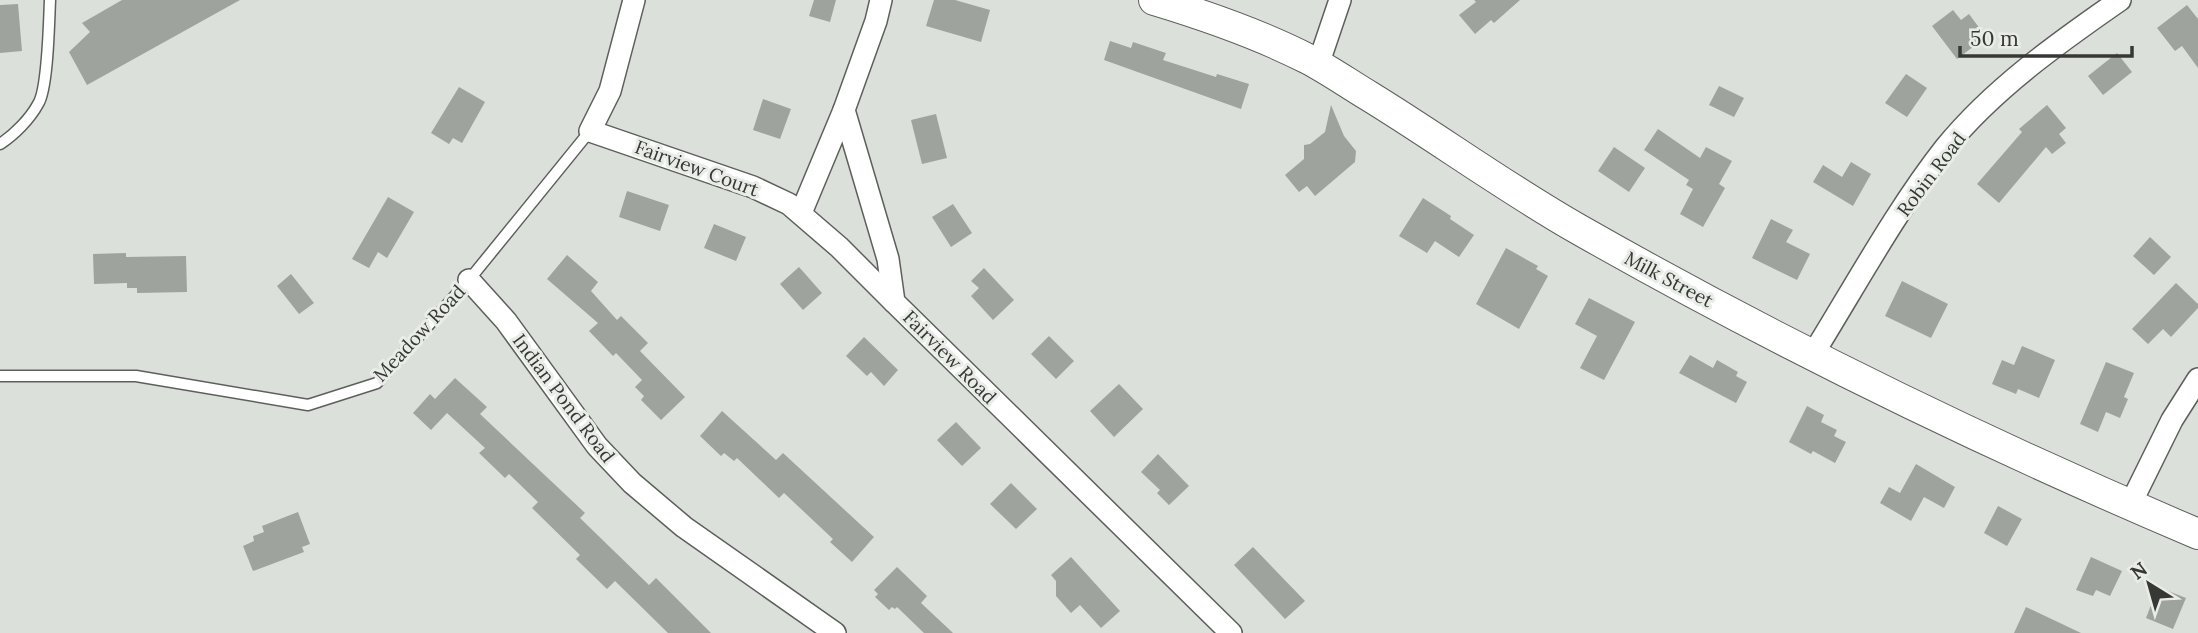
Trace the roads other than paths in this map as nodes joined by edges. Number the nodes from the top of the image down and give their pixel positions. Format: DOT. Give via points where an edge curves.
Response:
graph roads {
  1 [pos="50,0"];
  2 [pos="634,0"];
  3 [pos="881,0"];
  4 [pos="1340,0"];
  5 [pos="2120,0"];
  6 [pos="1162,1"];
  7 [pos="1318,65"];
  8 [pos="844,110"];
  9 [pos="590,131"];
  10 [pos="0,144"];
  11 [pos="801,213"];
  12 [pos="469,280"];
  13 [pos="894,302"];
  14 [pos="1813,354"];
  15 [pos="0,376"];
  16 [pos="2198,379"];
  17 [pos="2130,505"];
  18 [pos="2198,534"];
  19 [pos="835,633"];
  20 [pos="1231,633"];
  1 -- 10 [label="lane" via="40,103"];
  2 -- 9 [label="street, Meadow Road" via="610,91"];
  3 -- 8 [label="street"];
  4 -- 7 [label="street"];
  5 -- 14 [label="street, Robin Road" via="2019,75 1946,147"];
  6 -- 7 [label="main road, Milk Street" via="1262,37"];
  7 -- 14 [label="main road, Milk Street" via="1570,225"];
  8 -- 11 [label="street"];
  8 -- 13 [label="street, Fairview Road" via="887,259"];
  9 -- 11 [label="street, Fairview Court" via="753,187"];
  9 -- 12 [label="lane, Meadow Road"];
  11 -- 13 [label="street, Fairview Court"];
  12 -- 15 [label="lane, Meadow Road" via="377,383 308,405 136,376"];
  12 -- 19 [label="street, Indian Pond Road" via="506,321 597,446 632,484 684,527"];
  13 -- 20 [label="street, Fairview Road"];
  14 -- 17 [label="main road, Milk Street"];
  16 -- 17 [label="street"];
  17 -- 18 [label="main road, Milk Street"];
}
